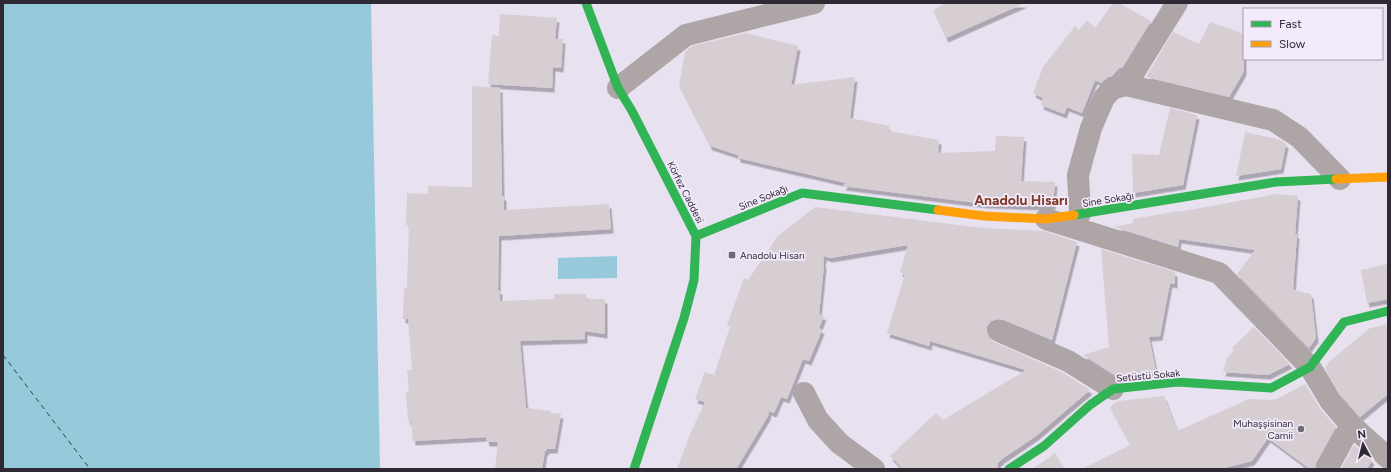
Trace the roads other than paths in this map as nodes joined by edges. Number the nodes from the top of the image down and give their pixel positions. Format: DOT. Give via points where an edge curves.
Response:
graph roads {
  1 [pos="586,3"];
  2 [pos="814,3"];
  3 [pos="1177,3"];
  4 [pos="1126,85"];
  5 [pos="618,88"];
  6 [pos="1388,177"];
  7 [pos="1340,179"];
  8 [pos="1080,214"];
  9 [pos="1046,219"];
  10 [pos="696,236"];
  11 [pos="1388,311"];
  12 [pos="999,330"];
  13 [pos="1310,367"];
  14 [pos="1113,389"];
  15 [pos="804,393"];
  16 [pos="1351,426"];
  17 [pos="1388,458"];
  18 [pos="634,469"];
  19 [pos="874,469"];
  20 [pos="1009,469"];
  21 [pos="1327,469"];
  1 -- 5 [label="street, Körfez Caddesi"];
  2 -- 5 [label="street" via="686,35"];
  3 -- 4 [label="street"];
  4 -- 7 [label="street" via="1273,120 1299,137"];
  4 -- 8 [label="street" via="1112,89 1104,98 1091,128 1078,174"];
  5 -- 10 [label="street, Körfez Caddesi"];
  6 -- 7 [label="street, Sine Sokağı"];
  7 -- 8 [label="street, Sine Sokağı" via="1276,182"];
  8 -- 9 [label="street, Sine Sokağı"];
  9 -- 10 [label="street, Sine Sokağı" via="984,216 802,192"];
  9 -- 13 [label="street" via="1219,273"];
  10 -- 18 [label="street, Körfez Caddesi" via="694,280 684,318"];
  11 -- 13 [label="street" via="1344,322"];
  12 -- 14 [label="street" via="1068,362"];
  13 -- 14 [label="street, Setüstü Sokak" via="1271,388 1177,382"];
  13 -- 16 [label="street" via="1331,402"];
  14 -- 20 [label="street, Setüstü Sokak" via="1090,405 1044,446"];
  15 -- 19 [label="street" via="818,420 839,443"];
  16 -- 17 [label="street"];
  16 -- 21 [label="street"];
}
